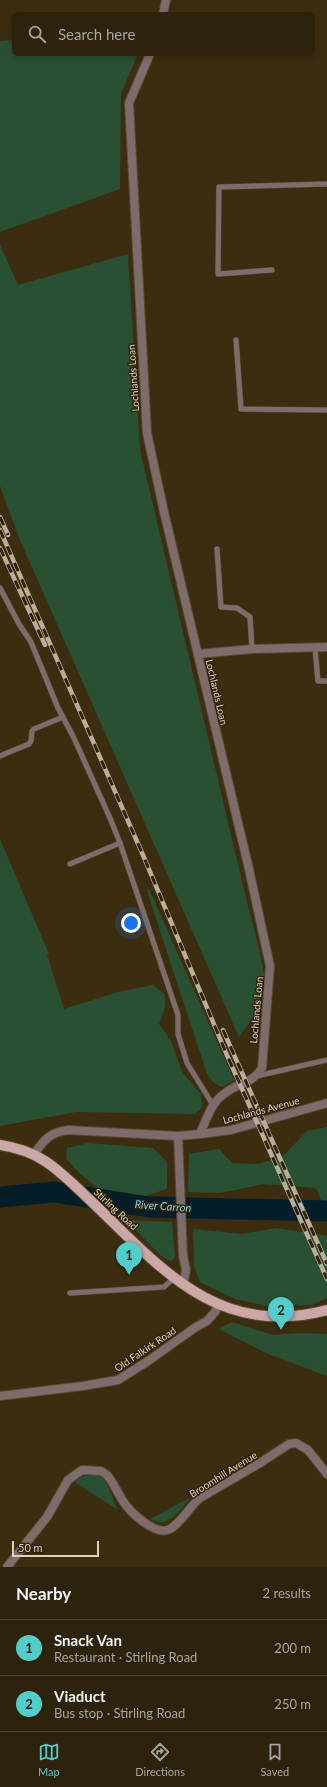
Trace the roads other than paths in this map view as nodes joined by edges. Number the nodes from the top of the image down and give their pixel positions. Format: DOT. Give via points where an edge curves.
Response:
graph roads {
  1 [pos="166,0"];
  2 [pos="163,12"];
  3 [pos="149,56"];
  4 [pos="327,184"];
  5 [pos="272,270"];
  6 [pos="236,340"];
  7 [pos="327,410"];
  8 [pos="218,549"];
  9 [pos="0,588"];
  10 [pos="327,647"];
  11 [pos="315,648"];
  12 [pos="252,649"];
  13 [pos="198,654"];
  14 [pos="327,681"];
  15 [pos="64,717"];
  16 [pos="0,756"];
  17 [pos="120,843"];
  18 [pos="70,864"];
  19 [pos="327,1060"];
  20 [pos="256,1076"];
  21 [pos="327,1102"];
  22 [pos="213,1105"];
  23 [pos="200,1134"];
  24 [pos="178,1136"];
  25 [pos="0,1145"];
  26 [pos="34,1154"];
  27 [pos="173,1279"];
  28 [pos="183,1285"];
  29 [pos="70,1293"];
  30 [pos="218,1305"];
  31 [pos="327,1310"];
  32 [pos="0,1396"];
  33 [pos="327,1474"];
  34 [pos="7,1567"];
  1 -- 2 [label="street"];
  3 -- 13 [label="street, Lochlands Loan" via="129,103 147,433"];
  4 -- 5 [label="lane" via="219,187 218,274"];
  6 -- 7 [label="lane" via="241,409"];
  8 -- 12 [label="lane" via="221,607 237,608 250,617"];
  9 -- 15 [label="lane" via="31,642"];
  10 -- 11 [label="street"];
  11 -- 12 [label="street"];
  11 -- 14 [label="lane" via="318,681"];
  12 -- 13 [label="street"];
  13 -- 20 [label="street, Lochlands Loan" via="270,966 262,1068"];
  15 -- 16 [label="lane" via="34,729 29,744"];
  15 -- 17 [label="lane"];
  17 -- 18 [label="lane"];
  17 -- 22 [label="lane" via="178,1015 178,1034 187,1063"];
  19 -- 20 [label="lane"];
  20 -- 22 [label="street" via="224,1094"];
  21 -- 23 [label="street, Lochlands Avenue" via="231,1130"];
  22 -- 23 [label="street"];
  23 -- 24 [label="street"];
  24 -- 26 [label="street" via="68,1130 48,1136"];
  24 -- 28 [label="street" via="183,1256 186,1270"];
  25 -- 26 [label="main road, Stirling Road"];
  26 -- 27 [label="main road, Stirling Road" via="58,1170"];
  27 -- 28 [label="main road, Stirling Road"];
  27 -- 29 [label="lane" via="164,1287"];
  28 -- 30 [label="main road, Stirling Road"];
  30 -- 31 [label="main road, Stirling Road" via="271,1317 304,1316"];
  30 -- 32 [label="street, Old Falkirk Road" via="207,1320 118,1380"];
  33 -- 34 [label="street, Broomhill Avenue" via="308,1450 296,1444 289,1444 200,1498 178,1522 165,1531 158,1530 141,1520 131,1511 107,1475 101,1471 82,1470 68,1480 47,1517"];
}
